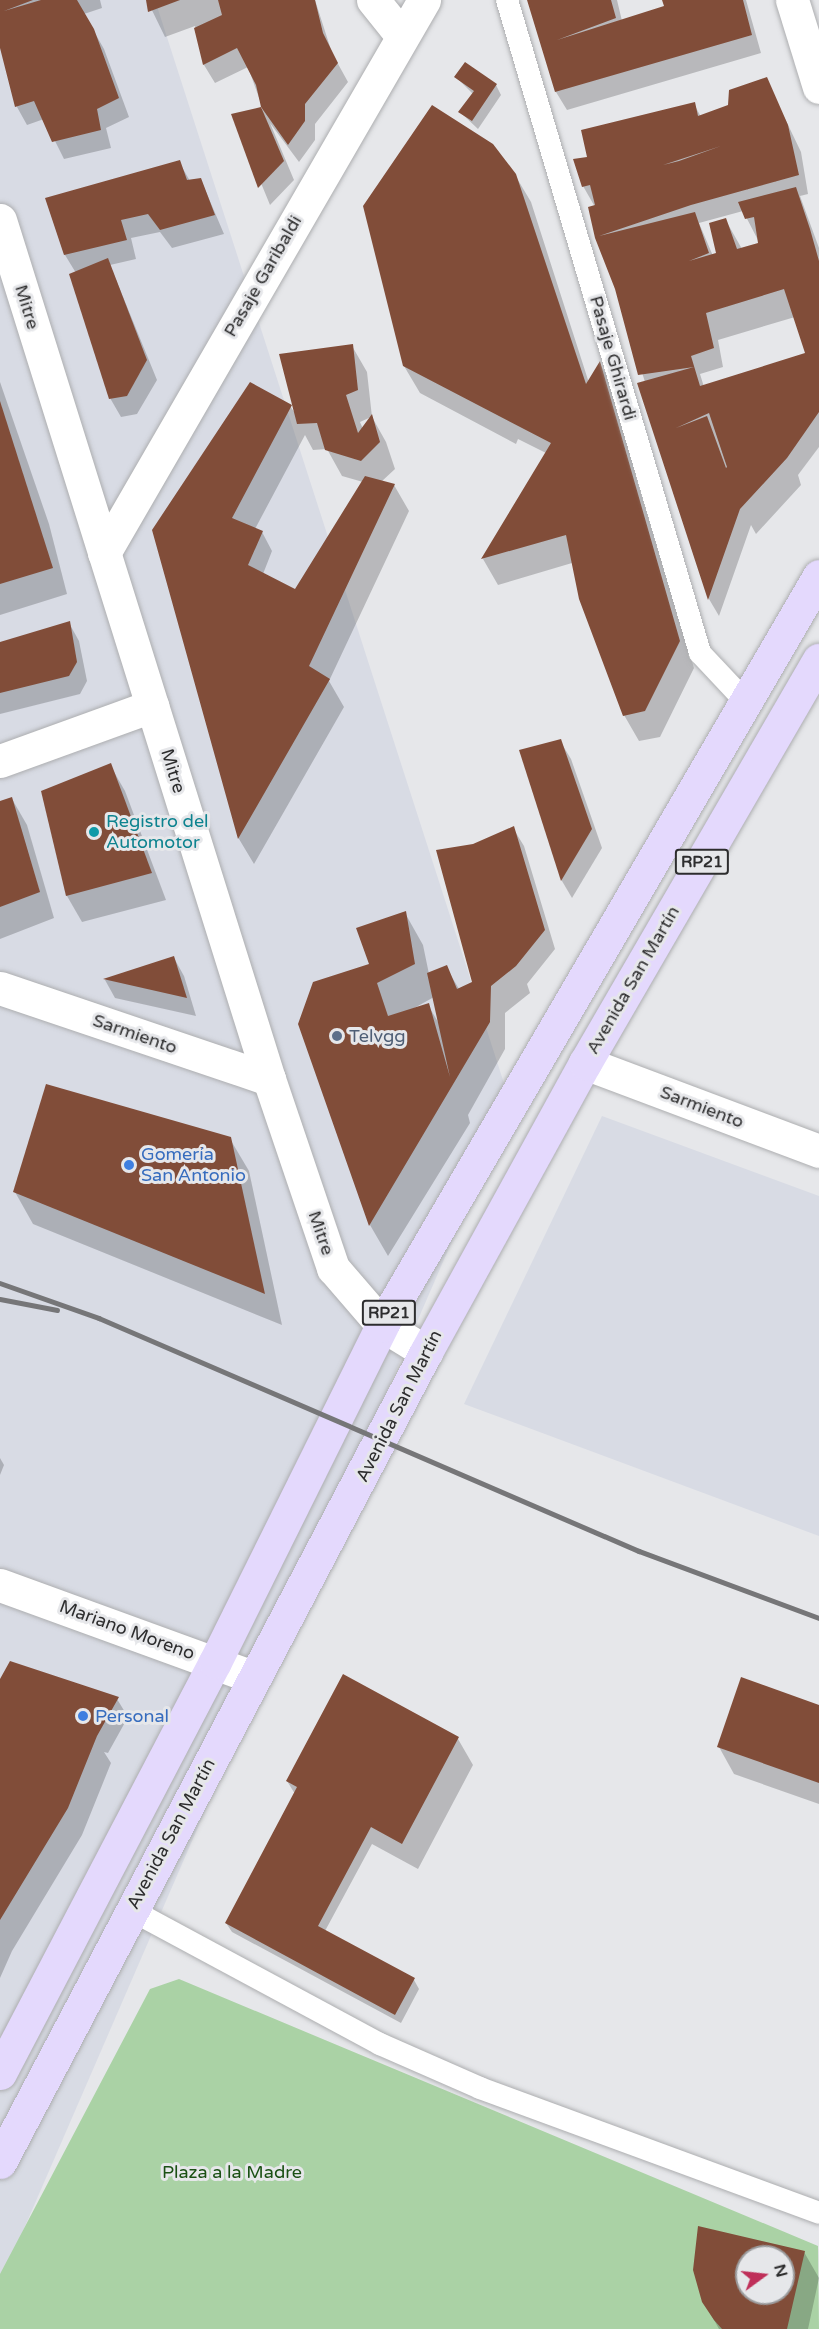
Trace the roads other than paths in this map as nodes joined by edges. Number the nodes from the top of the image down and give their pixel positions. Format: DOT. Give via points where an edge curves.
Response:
graph roads {
  1 [pos="373,0"];
  2 [pos="423,0"];
  3 [pos="507,0"];
  4 [pos="792,0"];
  5 [pos="402,36"];
  6 [pos="819,87"];
  7 [pos="0,220"];
  8 [pos="104,553"];
  9 [pos="819,576"];
  10 [pos="819,660"];
  11 [pos="746,702"];
  12 [pos="152,705"];
  13 [pos="0,761"];
  14 [pos="0,988"];
  15 [pos="585,1063"];
  16 [pos="269,1079"];
  17 [pos="819,1151"];
  18 [pos="382,1325"];
  19 [pos="426,1352"];
  20 [pos="0,1585"];
  21 [pos="215,1662"];
  22 [pos="253,1677"];
  23 [pos="131,1910"];
  24 [pos="0,2073"];
  25 [pos="0,2162"];
  26 [pos="819,2212"];
  1 -- 5 [label="street"];
  2 -- 5 [label="street, Pasaje Garibaldi"];
  3 -- 11 [label="lane, Pasaje Ghirardi" via="700,653"];
  4 -- 6 [label="street"];
  5 -- 8 [label="street, Pasaje Garibaldi"];
  7 -- 8 [label="street, Mitre"];
  8 -- 12 [label="street, Mitre"];
  9 -- 11 [label="main road, RP21"];
  10 -- 15 [label="main road, Avenida San Martín / RP21"];
  11 -- 18 [label="main road, RP21"];
  12 -- 13 [label="street"];
  12 -- 16 [label="street, Mitre"];
  14 -- 16 [label="street, Sarmiento"];
  15 -- 17 [label="street, Sarmiento"];
  15 -- 19 [label="main road, Avenida San Martín / RP21"];
  16 -- 18 [label="street, Mitre" via="333,1268"];
  18 -- 19 [label="street, Mitre"];
  18 -- 21 [label="main road, RP21"];
  19 -- 22 [label="main road, Avenida San Martín / RP21" via="382,1442"];
  20 -- 21 [label="street, Mariano Moreno"];
  21 -- 22 [label="street, Mariano Moreno"];
  21 -- 24 [label="main road, RP21"];
  22 -- 23 [label="main road, Avenida San Martín / RP21"];
  23 -- 25 [label="main road, Avenida San Martín / RP21"];
  23 -- 26 [label="lane" via="380,2044 480,2088"];
}
